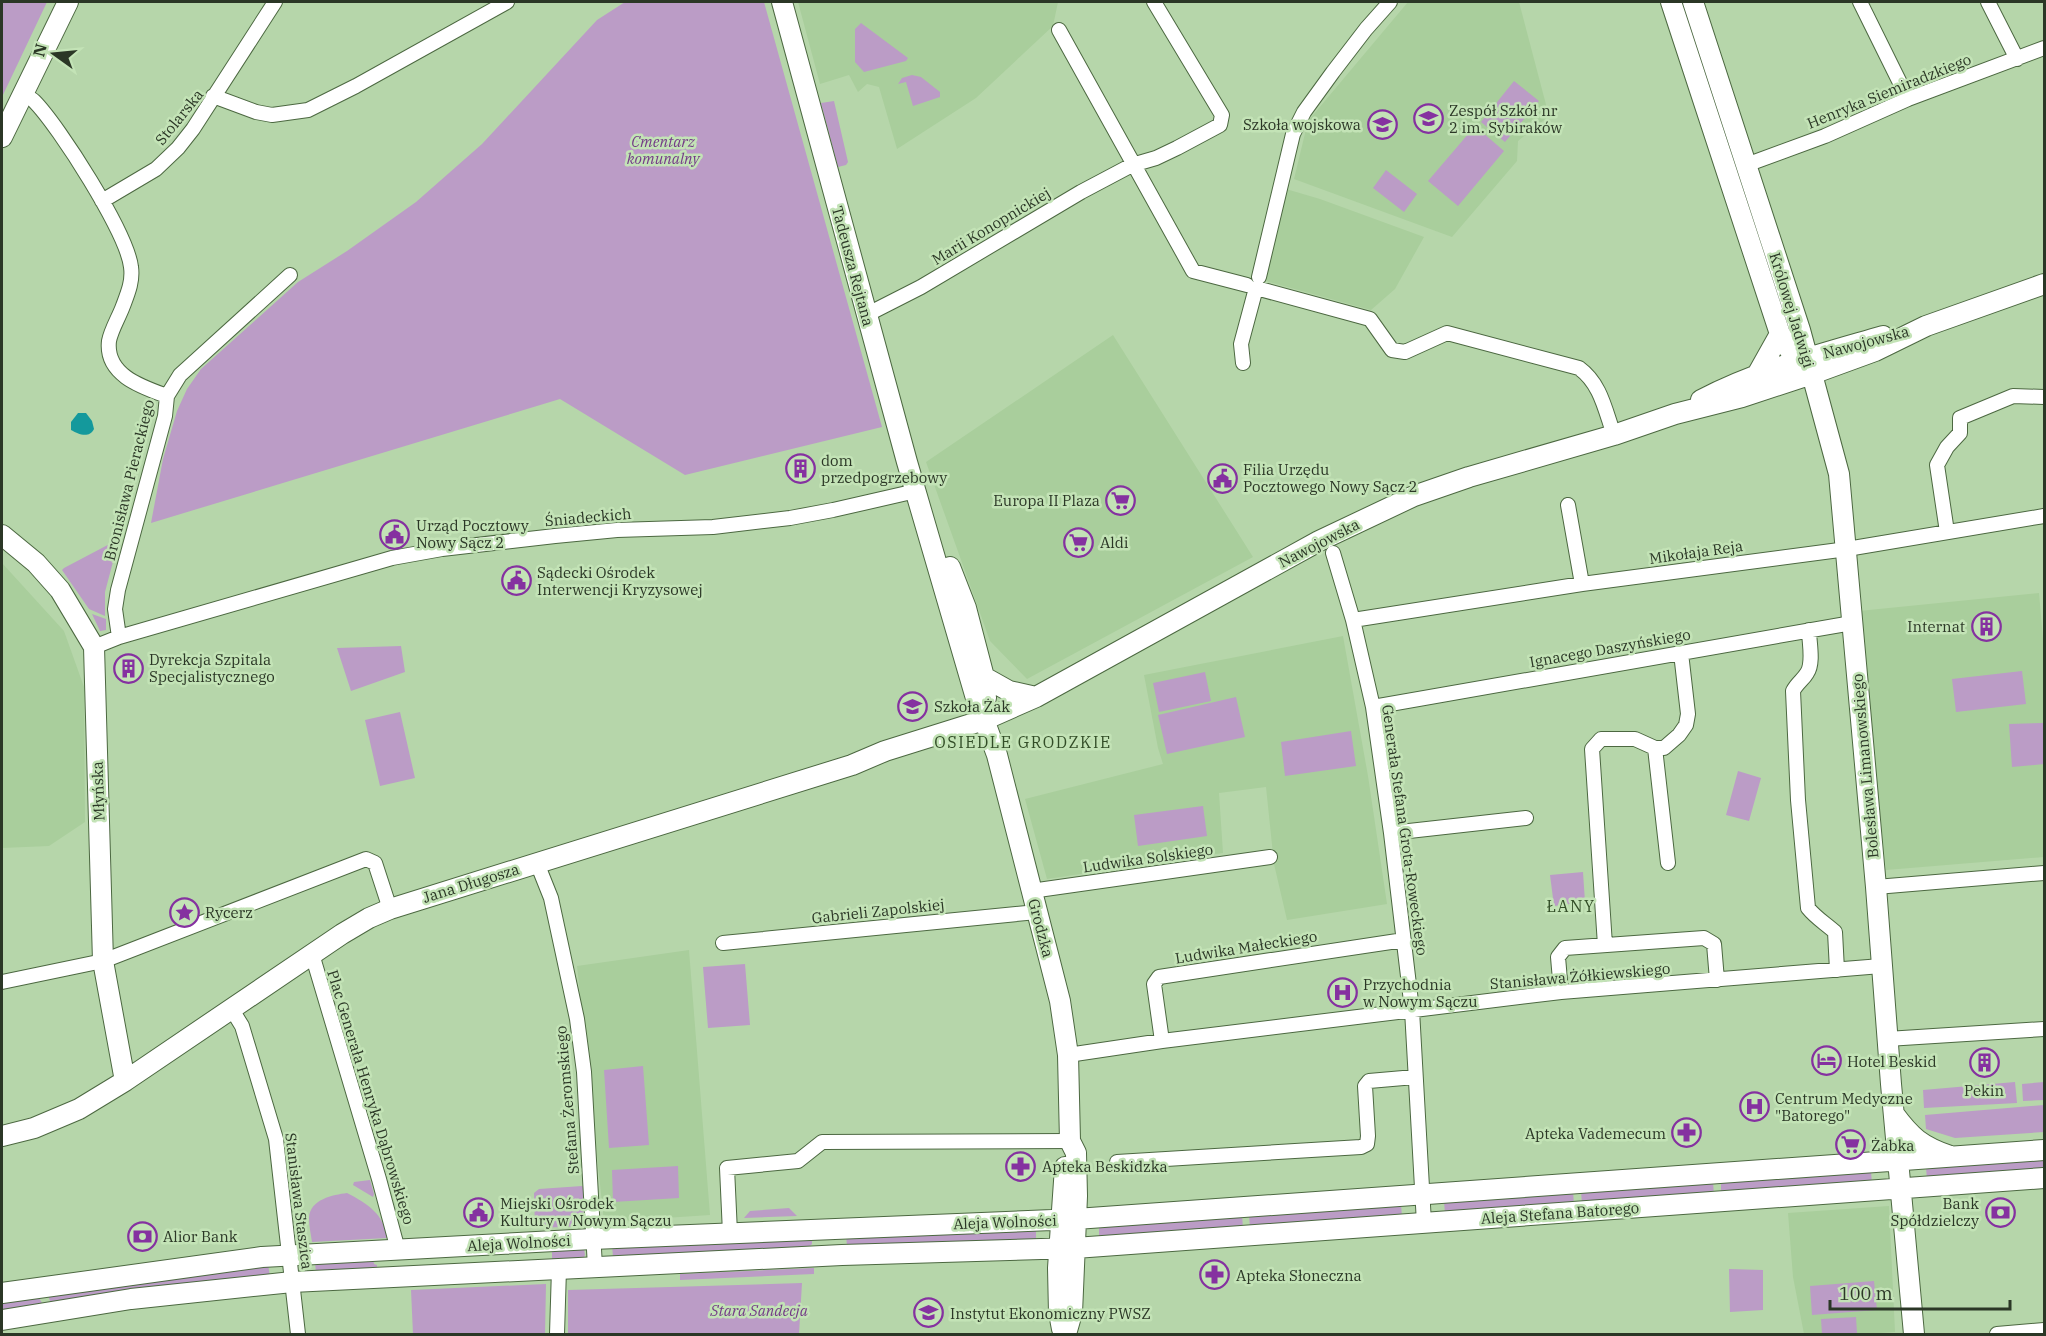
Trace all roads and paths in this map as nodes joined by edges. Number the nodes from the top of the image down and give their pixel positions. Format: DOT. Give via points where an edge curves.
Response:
graph roads {
  1 [pos="68,2"];
  2 [pos="275,2"];
  3 [pos="507,2"];
  4 [pos="782,2"];
  5 [pos="1154,2"];
  6 [pos="1390,2"];
  7 [pos="1671,2"];
  8 [pos="1693,2"];
  9 [pos="1860,2"];
  10 [pos="1988,2"];
  11 [pos="1059,30"];
  12 [pos="2044,48"];
  13 [pos="2017,59"];
  14 [pos="22,94"];
  15 [pos="213,96"];
  16 [pos="1908,99"];
  17 [pos="1715,135"];
  18 [pos="2,136"];
  19 [pos="1132,165"];
  20 [pos="1746,165"];
  21 [pos="1734,195"];
  22 [pos="102,201"];
  23 [pos="290,275"];
  24 [pos="1259,276"];
  25 [pos="2044,284"];
  26 [pos="1247,285"];
  27 [pos="866,315"];
  28 [pos="1926,326"];
  29 [pos="1800,330"];
  30 [pos="1780,334"];
  31 [pos="1840,349"];
  32 [pos="1243,363"];
  33 [pos="1806,364"];
  34 [pos="1757,375"];
  35 [pos="167,396"];
  36 [pos="2044,397"];
  37 [pos="1675,414"];
  38 [pos="1614,435"];
  39 [pos="916,491"];
  40 [pos="1568,505"];
  41 [pos="2044,516"];
  42 [pos="927,529"];
  43 [pos="1947,532"];
  44 [pos="2,535"];
  45 [pos="1847,549"];
  46 [pos="1333,553"];
  47 [pos="1582,584"];
  48 [pos="1353,620"];
  49 [pos="1852,623"];
  50 [pos="1809,630"];
  51 [pos="119,637"];
  52 [pos="94,647"];
  53 [pos="1681,653"];
  54 [pos="984,677"];
  55 [pos="1036,697"];
  56 [pos="1373,706"];
  57 [pos="984,720"];
  58 [pos="1655,748"];
  59 [pos="1526,818"];
  60 [pos="1391,833"];
  61 [pos="1270,857"];
  62 [pos="537,863"];
  63 [pos="1668,863"];
  64 [pos="2044,873"];
  65 [pos="1876,887"];
  66 [pos="1031,891"];
  67 [pos="390,909"];
  68 [pos="1036,912"];
  69 [pos="1404,940"];
  70 [pos="723,943"];
  71 [pos="1605,945"];
  72 [pos="312,954"];
  73 [pos="103,961"];
  74 [pos="1881,966"];
  75 [pos="1837,970"];
  76 [pos="1717,980"];
  77 [pos="2,982"];
  78 [pos="1561,992"];
  79 [pos="231,1008"];
  80 [pos="1412,1010"];
  81 [pos="2044,1029"];
  82 [pos="1887,1039"];
  83 [pos="1162,1041"];
  84 [pos="1068,1054"];
  85 [pos="1415,1077"];
  86 [pos="125,1081"];
  87 [pos="1893,1114"];
  88 [pos="2,1136"];
  89 [pos="1071,1141"];
  90 [pos="2044,1150"];
  91 [pos="1955,1158"];
  92 [pos="1117,1162"];
  93 [pos="1898,1162"];
  94 [pos="2044,1178"];
  95 [pos="1900,1189"];
  96 [pos="1422,1195"];
  97 [pos="1069,1220"];
  98 [pos="1424,1223"];
  99 [pos="729,1233"];
  100 [pos="592,1239"];
  101 [pos="1068,1249"];
  102 [pos="398,1250"];
  103 [pos="291,1255"];
  104 [pos="595,1268"];
  105 [pos="559,1269"];
  106 [pos="292,1282"];
  107 [pos="2,1293"];
  108 [pos="2,1320"];
  109 [pos="2044,1330"];
  110 [pos="2020,1333"];
  111 [pos="298,1335"];
  112 [pos="557,1335"];
  113 [pos="1065,1335"];
  114 [pos="1914,1335"];
  115 [pos="1996,1335"];
  1 -- 14 [label="street"];
  2 -- 15 [label="street"];
  3 -- 15 [label="street, Stolarska" via="308,110 272,115"];
  4 -- 27 [label="street, Tadeusza Rejtana"];
  5 -- 19 [label="street, Marii Konopnickiej" via="1222,115 1221,125 1156,158"];
  6 -- 24 [label="street" via="1333,72 1293,134"];
  7 -- 17 [label="street, Królowej Jadwigi"];
  8 -- 20 [label="street, Królowej Jadwigi"];
  9 -- 16 [label="street"];
  10 -- 13 [label="street"];
  11 -- 19 [label="street"];
  12 -- 13 [label="street, Henryka Siemiradzkiego"];
  13 -- 16 [label="street, Henryka Siemiradzkiego"];
  14 -- 18 [label="street"];
  14 -- 22 [label="street" via="33,100 62,136"];
  15 -- 22 [label="street, Stolarska" via="193,129 156,169"];
  16 -- 20 [label="street, Henryka Siemiradzkiego"];
  17 -- 20 [label="street" via="1730,154"];
  17 -- 21 [label="street, Królowej Jadwigi"];
  19 -- 26 [label="street" via="1193,271"];
  19 -- 27 [label="street, Marii Konopnickiej"];
  20 -- 21 [label="street"];
  20 -- 29 [label="street, Królowej Jadwigi"];
  21 -- 30 [label="street, Królowej Jadwigi"];
  22 -- 35 [label="street" via="131,266 131,284 109,340 111,354 118,370 136,385"];
  23 -- 35 [label="street, Bronisława Pierackiego" via="180,375"];
  25 -- 28 [label="street, Nawojowska"];
  27 -- 39 [label="street, Tadeusza Rejtana"];
  28 -- 31 [label="street, Nawojowska"];
  28 -- 33 [label="street, Nawojowska" via="1875,351"];
  29 -- 31 [label="street"];
  29 -- 33 [label="street, Królowej Jadwigi"];
  30 -- 33 [label="street, Królowej Jadwigi"];
  30 -- 34 [label="street"];
  31 -- 33 [label="street, Nawojowska"];
  32 -- 38 [label="street" via="1241,344 1256,288 1370,319 1392,350 1405,352 1446,333 1579,368 1591,377 1599,392"];
  33 -- 34 [label="street, Nawojowska"];
  33 -- 37 [label="street, Nawojowska" via="1742,397"];
  33 -- 45 [label="street, Bolesława Limanowskiego" via="1839,474"];
  34 -- 37 [label="street, Nawojowska"];
  35 -- 51 [label="street, Bronisława Pierackiego" via="118,591 115,609"];
  36 -- 43 [label="street" via="2013,396 1960,418 1960,433 1937,465"];
  37 -- 38 [label="street, Nawojowska"];
  38 -- 55 [label="street, Nawojowska" via="1414,496 1319,541"];
  39 -- 42 [label="street, Tadeusza Rejtana"];
  39 -- 51 [label="street, Śniadeckich" via="790,518 713,527 555,536 392,558"];
  40 -- 47 [label="street"];
  41 -- 43 [label="street, Mikołaja Reja"];
  42 -- 54 [label="street, Tadeusza Rejtana" via="951,569"];
  42 -- 57 [label="street, Tadeusza Rejtana"];
  43 -- 45 [label="street, Mikołaja Reja"];
  44 -- 52 [label="street, Młyńska" via="36,563 60,590"];
  45 -- 47 [label="street, Mikołaja Reja"];
  45 -- 49 [label="street, Bolesława Limanowskiego"];
  46 -- 48 [label="street, Generała Stefana Grota-Roweckiego"];
  47 -- 48 [label="street, Mikołaja Reja"];
  48 -- 56 [label="street, Generała Stefana Grota-Roweckiego"];
  49 -- 50 [label="street, Ignacego Daszyńskiego"];
  49 -- 65 [label="street, Bolesława Limanowskiego"];
  50 -- 53 [label="street, Ignacego Daszyńskiego"];
  50 -- 75 [label="street" via="1810,667 1792,691 1798,800 1808,908 1835,932"];
  51 -- 52 [label="street, Śniadeckich"];
  52 -- 73 [label="street, Młyńska"];
  53 -- 56 [label="street, Ignacego Daszyńskiego"];
  53 -- 58 [label="street" via="1686,725 1664,748"];
  54 -- 55 [label="street" via="1009,691"];
  54 -- 57 [label="street, Tadeusza Rejtana"];
  55 -- 57 [label="street, Nawojowska"];
  56 -- 60 [label="street, Generała Stefana Grota-Roweckiego"];
  57 -- 62 [label="street, Jana Długosza"];
  57 -- 66 [label="street, Grodzka" via="997,754"];
  58 -- 63 [label="street"];
  58 -- 71 [label="street" via="1635,739 1617,737 1601,739 1592,749"];
  59 -- 60 [label="street"];
  60 -- 69 [label="street, Generała Stefana Grota-Roweckiego"];
  61 -- 66 [label="street, Ludwika Solskiego"];
  62 -- 67 [label="street, Jana Długosza"];
  62 -- 100 [label="street, Stefana Żeromskiego" via="551,898 577,1019 584,1072"];
  64 -- 65 [label="street"];
  65 -- 74 [label="street, Bolesława Limanowskiego"];
  66 -- 68 [label="street, Grodzka"];
  67 -- 72 [label="street, Jana Długosza"];
  67 -- 73 [label="street" via="375,863 366,859"];
  68 -- 70 [label="street, Gabrieli Zapolskiej"];
  68 -- 84 [label="street, Grodzka" via="1060,1001"];
  69 -- 80 [label="street, Generała Stefana Grota-Roweckiego"];
  69 -- 83 [label="street, Ludwika Małeckiego" via="1159,977 1154,984"];
  71 -- 76 [label="street" via="1704,938 1714,944"];
  71 -- 78 [label="street" via="1565,948 1558,957"];
  72 -- 79 [label="street, Jana Długosza"];
  72 -- 102 [label="street, Plac Generała Henryka Dąbrowskiego"];
  73 -- 77 [label="street"];
  73 -- 86 [label="street, Młyńska"];
  74 -- 75 [label="street, Stanisława Żółkiewskiego"];
  74 -- 82 [label="street, Bolesława Limanowskiego"];
  75 -- 76 [label="street, Stanisława Żółkiewskiego"];
  76 -- 78 [label="street, Stanisława Żółkiewskiego"];
  78 -- 80 [label="street, Stanisława Żółkiewskiego"];
  79 -- 86 [label="street, Jana Długosza"];
  79 -- 103 [label="street, Stanisława Staszica" via="242,1026 276,1139"];
  80 -- 83 [label="street, Stanisława Żółkiewskiego"];
  80 -- 85 [label="street, Generała Stefana Grota-Roweckiego"];
  81 -- 82 [label="street"];
  82 -- 87 [label="street, Bolesława Limanowskiego"];
  83 -- 84 [label="street, Stanisława Żółkiewskiego"];
  84 -- 89 [label="street, Grodzka"];
  85 -- 92 [label="street" via="1369,1081 1365,1086 1368,1136 1367,1144 1361,1147"];
  85 -- 96 [label="street, Generała Stefana Grota-Roweckiego"];
  86 -- 88 [label="street, Jana Długosza" via="59,1119"];
  87 -- 91 [label="street" via="1916,1140"];
  87 -- 93 [label="street, Bolesława Limanowskiego"];
  89 -- 97 [label="street, Grodzka" via="1076,1153"];
  89 -- 99 [label="street" via="822,1142 798,1161 727,1168"];
  90 -- 91 [label="street, Aleja Stefana Batorego"];
  91 -- 93 [label="street, Aleja Stefana Batorego"];
  93 -- 95 [label="street, Bolesława Limanowskiego"];
  93 -- 96 [label="street, Aleja Stefana Batorego"];
  94 -- 95 [label="street, Aleja Stefana Batorego"];
  95 -- 98 [label="street, Aleja Stefana Batorego"];
  95 -- 114 [label="street, Bolesława Limanowskiego"];
  96 -- 97 [label="street, Aleja Stefana Batorego"];
  96 -- 98 [label="street, Generała Stefana Grota-Roweckiego"];
  97 -- 99 [label="street, Aleja Wolności"];
  97 -- 101 [label="street, Grodzka"];
  98 -- 101 [label="street, Aleja Stefana Batorego"];
  99 -- 100 [label="street, Aleja Wolności"];
  100 -- 102 [label="street, Aleja Wolności"];
  100 -- 104 [label="street, Stefana Żeromskiego"];
  101 -- 104 [label="street, Aleja Wolności"];
  101 -- 113 [label="street, Grodzka" via="1072,1313"];
  102 -- 103 [label="street, Aleja Wolności"];
  103 -- 106 [label="street, Stanisława Staszica"];
  103 -- 107 [label="street, Aleja Wolności"];
  104 -- 105 [label="street, Aleja Wolności"];
  105 -- 106 [label="street, Aleja Wolności"];
  105 -- 112 [label="street"];
  106 -- 108 [label="street, Aleja Wolności" via="131,1299"];
  106 -- 111 [label="street, Stanisława Staszica"];
  109 -- 110 [label="street"];
  110 -- 115 [label="street"];
}
